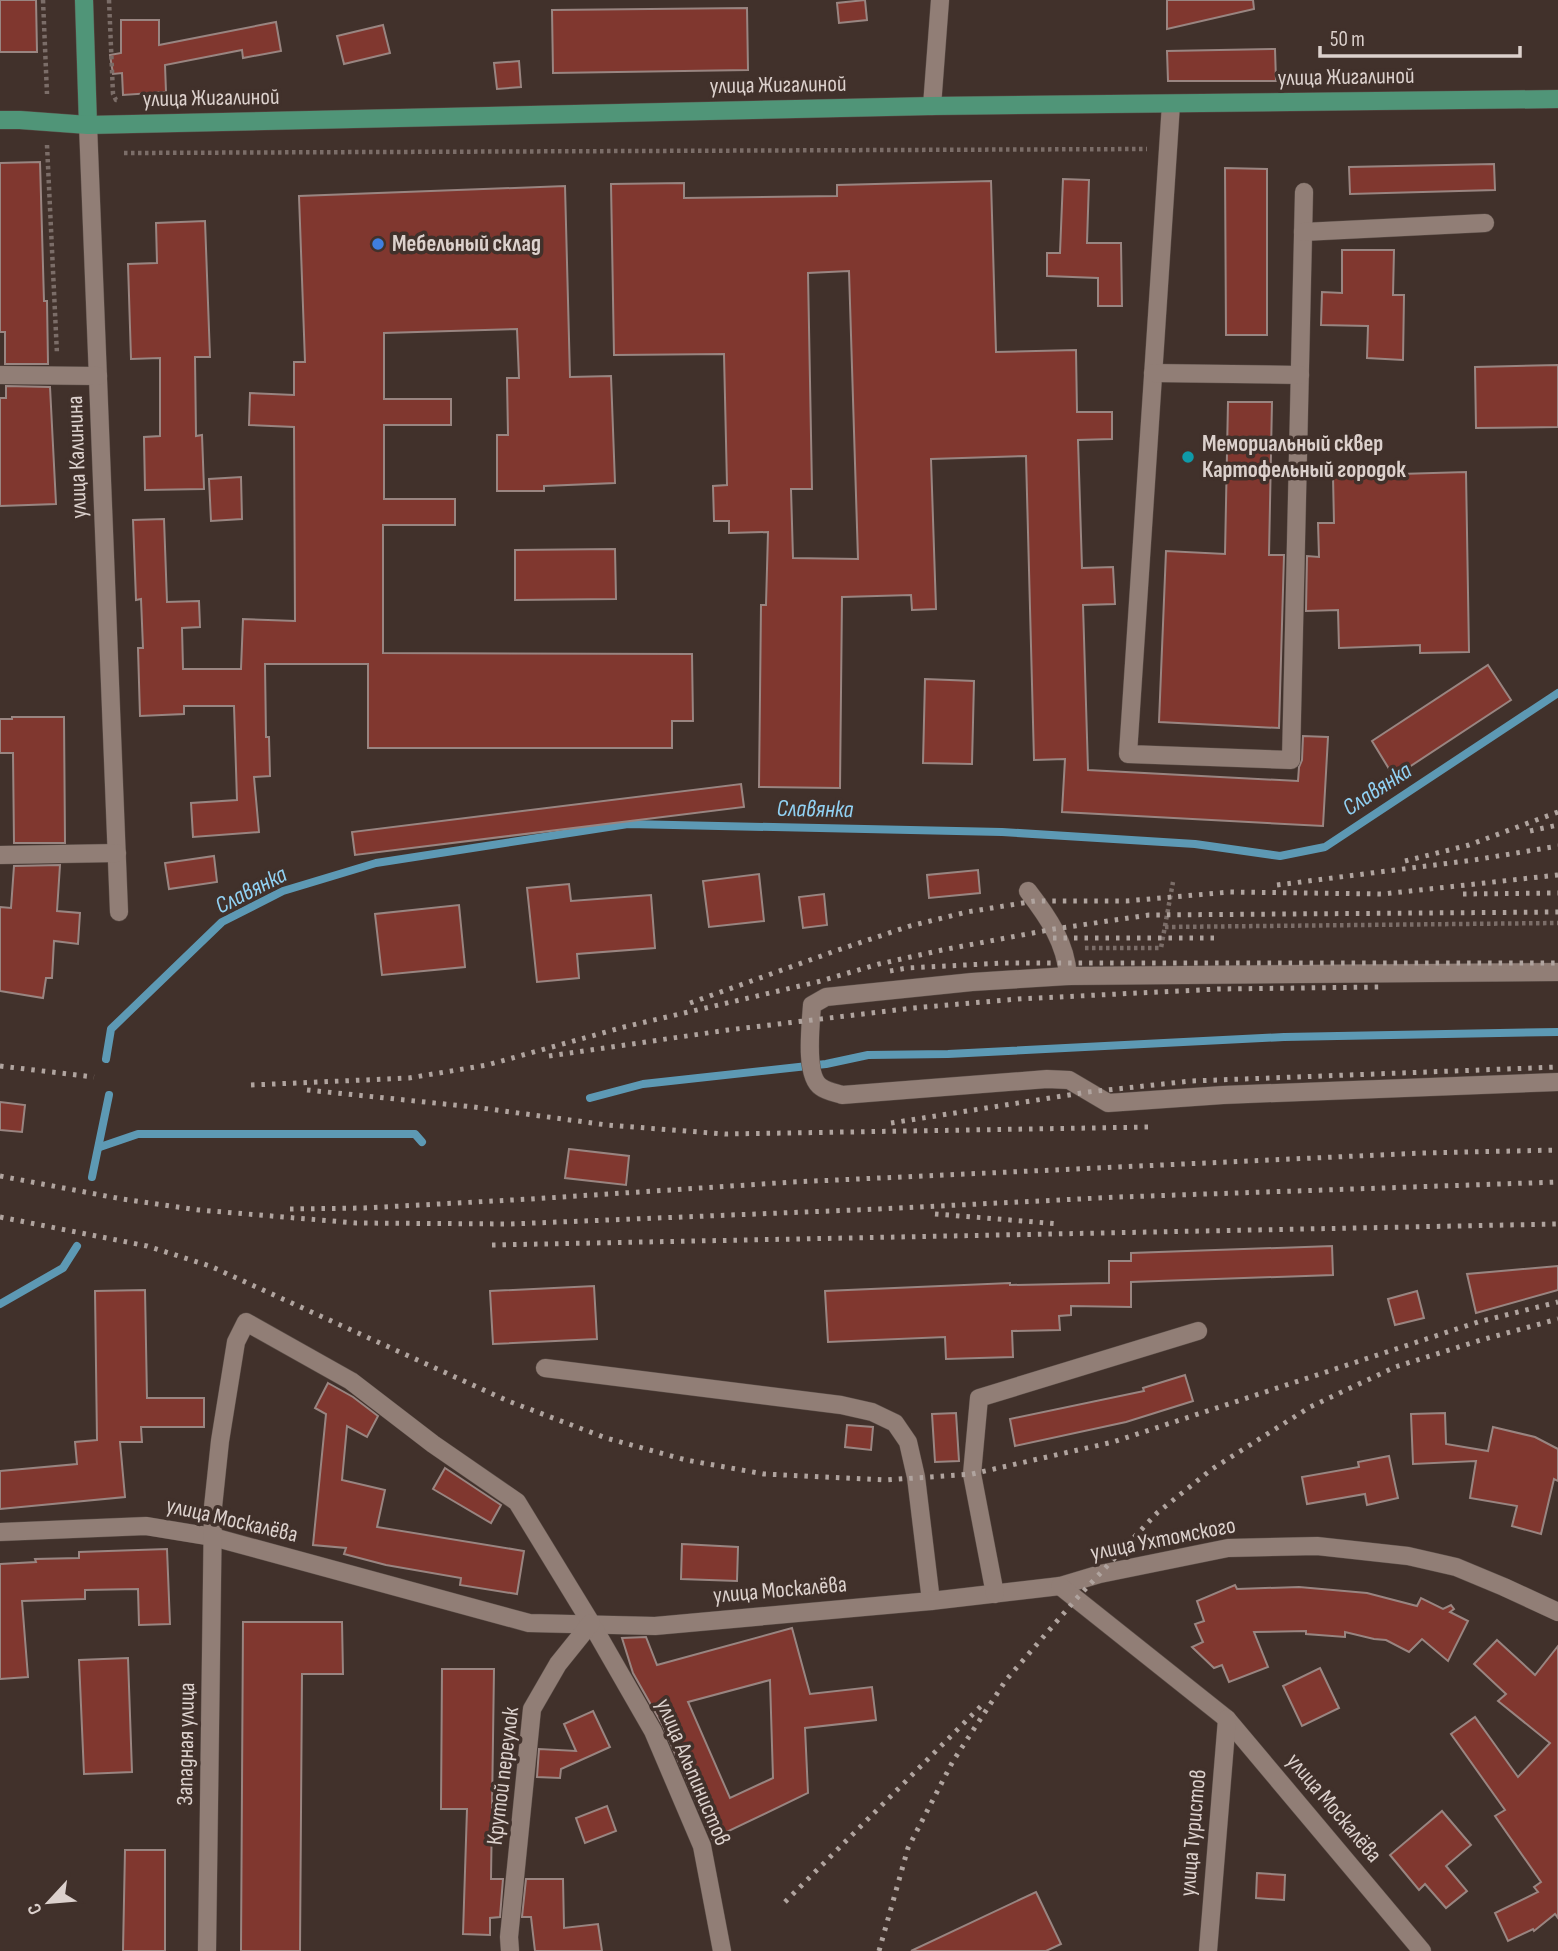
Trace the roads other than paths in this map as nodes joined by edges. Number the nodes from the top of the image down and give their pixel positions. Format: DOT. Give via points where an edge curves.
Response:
graph roads {
  1 [pos="84,0"];
  2 [pos="940,0"];
  3 [pos="1558,99"];
  4 [pos="1171,104"];
  5 [pos="932,106"];
  6 [pos="0,120"];
  7 [pos="88,125"];
  8 [pos="1304,192"];
  9 [pos="1485,223"];
  10 [pos="1303,232"];
  11 [pos="1153,373"];
  12 [pos="0,375"];
  13 [pos="1300,375"];
  14 [pos="98,376"];
  15 [pos="117,853"];
  16 [pos="0,855"];
  17 [pos="1028,891"];
  18 [pos="119,912"];
  19 [pos="1558,972"];
  20 [pos="1068,976"];
  21 [pos="1558,1082"];
  22 [pos="1198,1331"];
  23 [pos="545,1368"];
  24 [pos="0,1532"];
  25 [pos="214,1537"];
  26 [pos="1060,1586"];
  27 [pos="995,1594"];
  28 [pos="931,1601"];
  29 [pos="1558,1612"];
  30 [pos="591,1623"];
  31 [pos="1227,1718"];
  32 [pos="207,1951"];
  33 [pos="510,1951"];
  34 [pos="722,1951"];
  35 [pos="1208,1951"];
  36 [pos="1422,1951"];
  1 -- 7 [label="main road, улица Калинина"];
  2 -- 5 [label="street"];
  3 -- 4 [label="main road, улица Жигалиной"];
  4 -- 5 [label="main road, улица Жигалиной"];
  4 -- 11 [label="street"];
  5 -- 7 [label="main road, улица Жигалиной"];
  6 -- 7 [label="main road, улица Жигалиной"];
  7 -- 14 [label="street, улица Калинина"];
  8 -- 10 [label="street"];
  9 -- 10 [label="street"];
  10 -- 13 [label="street"];
  11 -- 13 [label="street"];
  11 -- 13 [label="street" via="1128,754 1291,760"];
  12 -- 14 [label="street"];
  14 -- 15 [label="street, улица Калинина"];
  15 -- 16 [label="street"];
  15 -- 18 [label="street, улица Калинина"];
  17 -- 20 [label="street" via="1059,937"];
  19 -- 20 [label="street"];
  20 -- 21 [label="street" via="826,997 812,1005 813,1076 820,1087 842,1095 1069,1080 1108,1103"];
  22 -- 27 [label="street" via="979,1398 972,1475"];
  23 -- 28 [label="street" via="841,1405 895,1423 908,1442 916,1477"];
  24 -- 25 [label="street, улица Москалёва" via="146,1526"];
  25 -- 30 [label="street, улица Москалёва" via="529,1623"];
  25 -- 30 [label="street, Западная улица" via="220,1441 236,1342 246,1322 351,1381 517,1502"];
  25 -- 32 [label="street, Западная улица"];
  26 -- 27 [label="street, улица Москалёва"];
  26 -- 29 [label="street, улица Ухтомского" via="1228,1548 1317,1546 1408,1556 1456,1567"];
  26 -- 31 [label="street, улица Москалёва"];
  27 -- 28 [label="street, улица Москалёва"];
  28 -- 30 [label="street, улица Москалёва" via="655,1626"];
  30 -- 33 [label="street, Крутой переулок" via="558,1664 532,1709"];
  30 -- 34 [label="street, улица Альпинистов" via="653,1731 702,1846"];
  31 -- 35 [label="street, улица Туристов"];
  31 -- 36 [label="street, улица Москалёва"];
}
